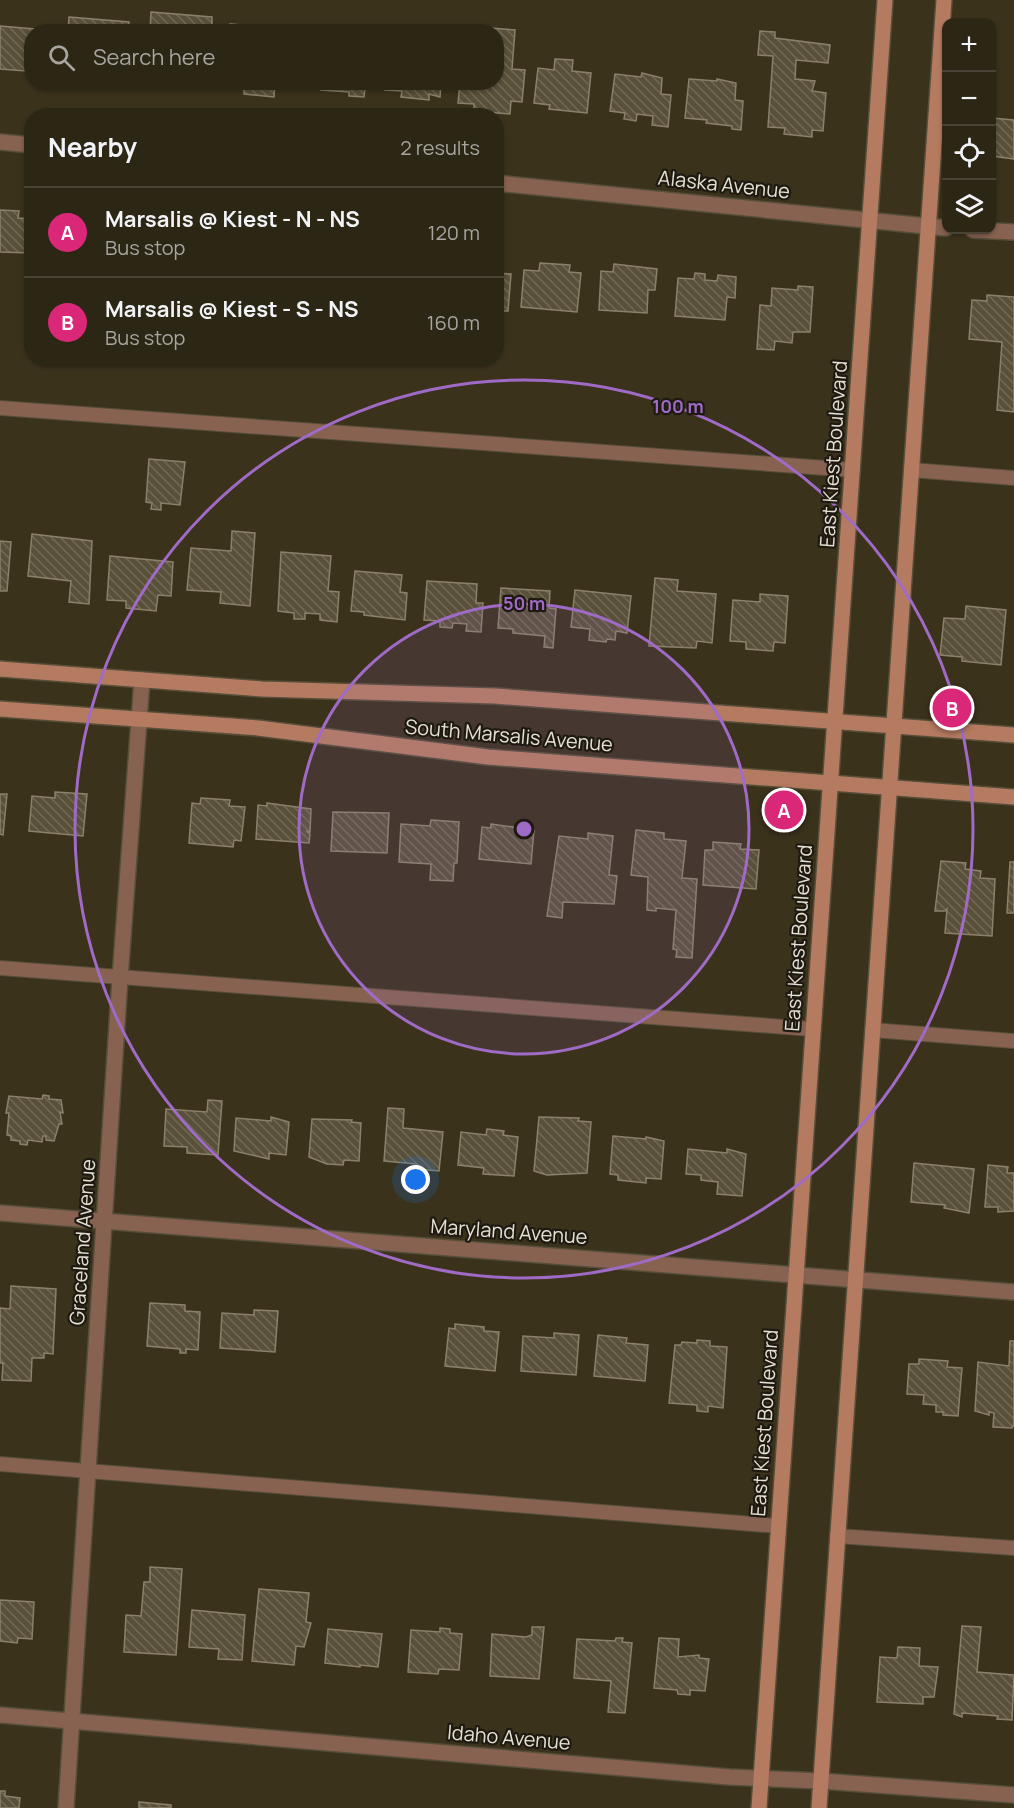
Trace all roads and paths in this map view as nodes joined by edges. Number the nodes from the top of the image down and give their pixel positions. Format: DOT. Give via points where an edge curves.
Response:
graph roads {
  1 [pos="885,0"];
  2 [pos="944,0"];
  3 [pos="0,142"];
  4 [pos="24,144"];
  5 [pos="504,184"];
  6 [pos="871,220"];
  7 [pos="928,227"];
  8 [pos="942,228"];
  9 [pos="996,231"];
  10 [pos="1014,232"];
  11 [pos="0,408"];
  12 [pos="853,470"];
  13 [pos="911,470"];
  14 [pos="1014,478"];
  15 [pos="0,669"];
  16 [pos="142,680"];
  17 [pos="0,709"];
  18 [pos="140,719"];
  19 [pos="834,722"];
  20 [pos="894,726"];
  21 [pos="1014,735"];
  22 [pos="830,783"];
  23 [pos="889,787"];
  24 [pos="1014,796"];
  25 [pos="0,968"];
  26 [pos="120,978"];
  27 [pos="813,1029"];
  28 [pos="872,1030"];
  29 [pos="1014,1041"];
  30 [pos="0,1213"];
  31 [pos="105,1221"];
  32 [pos="796,1274"];
  33 [pos="855,1281"];
  34 [pos="1014,1292"];
  35 [pos="0,1464"];
  36 [pos="87,1470"];
  37 [pos="778,1526"];
  38 [pos="837,1536"];
  39 [pos="1014,1548"];
  40 [pos="0,1715"];
  41 [pos="72,1720"];
  42 [pos="760,1779"];
  43 [pos="821,1782"];
  44 [pos="1014,1795"];
  45 [pos="66,1808"];
  46 [pos="759,1808"];
  47 [pos="819,1808"];
  1 -- 6 [label="main road, East Kiest Boulevard"];
  2 -- 7 [label="main road"];
  3 -- 4 [label="street"];
  5 -- 6 [label="street, Alaska Avenue"];
  6 -- 7 [label="street, Alaska Avenue"];
  6 -- 12 [label="main road, East Kiest Boulevard"];
  7 -- 8 [label="street, Alaska Avenue"];
  7 -- 13 [label="main road"];
  9 -- 10 [label="street"];
  11 -- 12 [label="lane"];
  12 -- 19 [label="main road, East Kiest Boulevard"];
  13 -- 14 [label="lane"];
  13 -- 20 [label="main road"];
  15 -- 16 [label="main road, South Marsalis Avenue"];
  16 -- 18 [label="street, Graceland Avenue"];
  16 -- 19 [label="main road, South Marsalis Avenue" via="495,696"];
  17 -- 18 [label="main road, South Marsalis Avenue"];
  18 -- 22 [label="main road, South Marsalis Avenue" via="258,728 488,757"];
  18 -- 26 [label="street, Graceland Avenue"];
  19 -- 20 [label="main road, South Marsalis Avenue"];
  19 -- 22 [label="main road, East Kiest Boulevard"];
  20 -- 21 [label="main road, South Marsalis Avenue"];
  20 -- 23 [label="main road"];
  22 -- 23 [label="main road, South Marsalis Avenue"];
  22 -- 27 [label="main road, East Kiest Boulevard"];
  23 -- 24 [label="main road, South Marsalis Avenue"];
  23 -- 28 [label="main road"];
  25 -- 26 [label="lane"];
  26 -- 27 [label="lane"];
  26 -- 31 [label="street, Graceland Avenue"];
  27 -- 32 [label="main road, East Kiest Boulevard"];
  28 -- 29 [label="lane"];
  28 -- 33 [label="main road"];
  30 -- 31 [label="street, Maryland Avenue"];
  31 -- 32 [label="street, Maryland Avenue"];
  31 -- 36 [label="street, Graceland Avenue"];
  32 -- 33 [label="street, Maryland Avenue"];
  32 -- 37 [label="main road, East Kiest Boulevard"];
  33 -- 34 [label="street, Maryland Avenue"];
  33 -- 38 [label="main road"];
  35 -- 36 [label="lane"];
  36 -- 37 [label="lane"];
  36 -- 41 [label="street, Graceland Avenue"];
  37 -- 42 [label="main road, East Kiest Boulevard"];
  38 -- 39 [label="lane"];
  38 -- 43 [label="main road"];
  40 -- 41 [label="street, Idaho Avenue"];
  41 -- 42 [label="street, Idaho Avenue"];
  41 -- 45 [label="street, Graceland Avenue"];
  42 -- 43 [label="street, Idaho Avenue"];
  42 -- 46 [label="main road, East Kiest Boulevard"];
  43 -- 44 [label="street, Idaho Avenue"];
  43 -- 47 [label="main road"];
}
